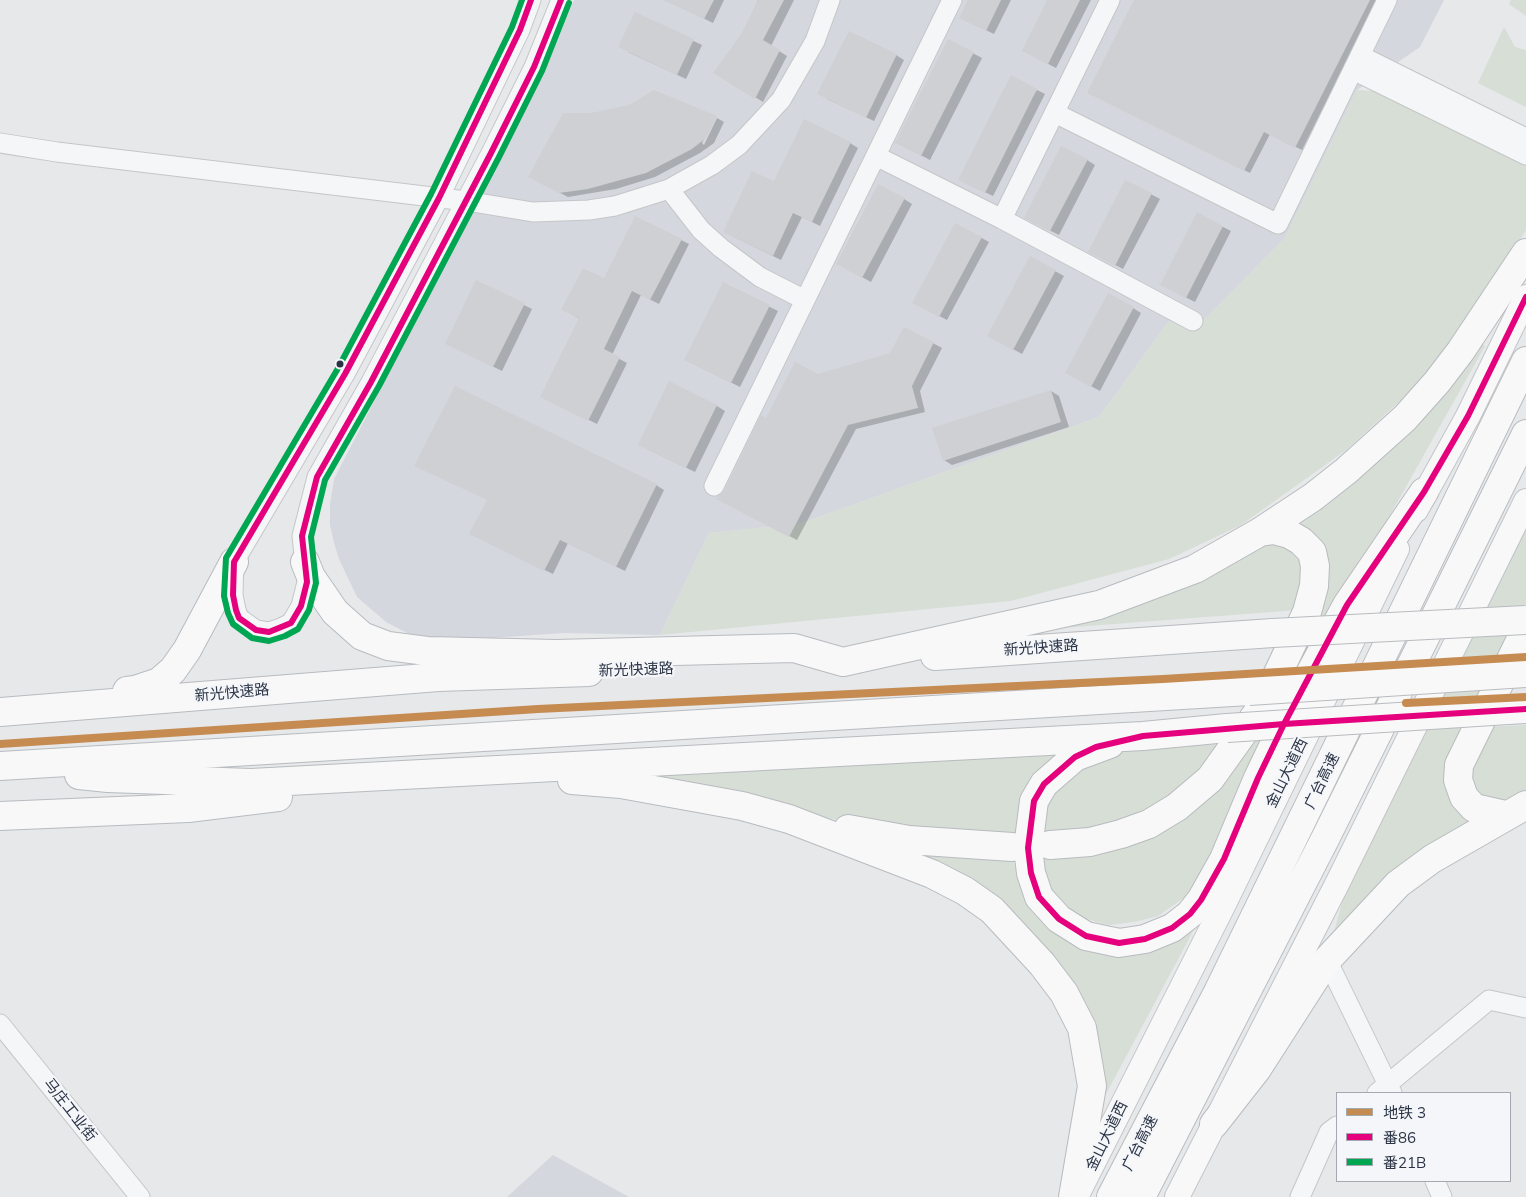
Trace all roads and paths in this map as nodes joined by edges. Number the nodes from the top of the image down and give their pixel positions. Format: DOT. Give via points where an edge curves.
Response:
graph roads {
  1 [pos="531,0"];
  2 [pos="561,0"];
  3 [pos="830,0"];
  4 [pos="952,0"];
  5 [pos="1110,0"];
  6 [pos="1387,0"];
  7 [pos="1357,63"];
  8 [pos="1055,113"];
  9 [pos="1526,138"];
  10 [pos="0,143"];
  11 [pos="1526,155"];
  12 [pos="876,156"];
  13 [pos="669,189"];
  14 [pos="439,198"];
  15 [pos="466,201"];
  16 [pos="1002,219"];
  17 [pos="1526,253"];
  18 [pos="1526,297"];
  19 [pos="805,300"];
  20 [pos="1193,321"];
  21 [pos="1526,361"];
  22 [pos="1526,434"];
  23 [pos="714,486"];
  24 [pos="1424,492"];
  25 [pos="1526,501"];
  26 [pos="1260,532"];
  27 [pos="234,562"];
  28 [pos="305,562"];
  29 [pos="1526,620"];
  30 [pos="1526,629"];
  31 [pos="843,662"];
  32 [pos="1525,673"];
  33 [pos="0,708"];
  34 [pos="1517,710"];
  35 [pos="0,712"];
  36 [pos="1143,736"];
  37 [pos="0,766"];
  38 [pos="473,772"];
  39 [pos="370,776"];
  40 [pos="1516,810"];
  41 [pos="0,816"];
  42 [pos="789,819"];
  43 [pos="1050,845"];
  44 [pos="1012,847"];
  45 [pos="1327,960"];
  46 [pos="1526,1008"];
  47 [pos="0,1024"];
  48 [pos="1385,1090"];
  49 [pos="1214,1124"];
  50 [pos="1336,1127"];
  51 [pos="1434,1182"];
  52 [pos="140,1197"];
  53 [pos="1075,1197"];
  54 [pos="1111,1197"];
  55 [pos="1142,1197"];
  56 [pos="1177,1197"];
  57 [pos="1300,1197"];
  58 [pos="1442,1197"];
  1 -- 14 [label="street" via="520,30"];
  2 -- 15 [label="street" via="534,67"];
  3 -- 13 [label="street" via="816,40 781,100 739,145 712,165"];
  4 -- 12 [label="street"];
  5 -- 8 [label="street"];
  6 -- 7 [label="street"];
  7 -- 8 [label="street" via="1278,224"];
  7 -- 9 [label="street"];
  7 -- 11 [label="street"];
  8 -- 16 [label="street"];
  10 -- 14 [label="street"];
  12 -- 16 [label="street"];
  12 -- 19 [label="street"];
  13 -- 15 [label="street" via="615,206 589,210 533,212"];
  13 -- 19 [label="street" via="701,230 721,248 760,277"];
  14 -- 15 [label="street"];
  14 -- 27 [label="street" via="345,374"];
  15 -- 28 [label="street" via="317,477 302,536"];
  16 -- 20 [label="street"];
  17 -- 26 [label="highway" via="1460,352 1405,418 1313,497"];
  18 -- 24 [label="main road, 金山大道西" via="1468,416"];
  19 -- 23 [label="street"];
  21 -- 54 [label="highway, 广台高速" via="1218,992"];
  22 -- 55 [label="highway, 广台高速"];
  24 -- 36 [label="highway" via="1343,613 1293,705 1224,859 1201,900 1172,928 1144,939 1119,943 1086,936 1059,919 1039,897 1028,848 1034,801 1044,784 1076,758 1096,747"];
  24 -- 53 [label="main road, 金山大道西" via="1223,906"];
  25 -- 49 [label="main road" via="1338,882"];
  26 -- 31 [label="highway" via="1195,569 1099,605"];
  26 -- 43 [label="highway" via="1274,530 1290,534 1312,552 1316,566 1307,612 1263,705 1210,779 1177,807 1149,824 1121,834 1090,842"];
  27 -- 28 [label="street" via="233,596 239,618 256,630 269,632 291,622 302,606 308,582"];
  27 -- 33 [label="highway" via="187,650 159,682 135,690 22,696"];
  28 -- 31 [label="highway" via="311,577 335,612 362,636 388,646 427,651 556,654 794,648"];
  29 -- 31 [label="highway, 新光快速路, bridge" via="1273,633"];
  30 -- 40 [label="highway" via="1459,765 1458,780 1464,797 1474,808"];
  31 -- 35 [label="highway, 新光快速路" via="438,677"];
  32 -- 37 [label="highway, bridge"];
  34 -- 36 [label="highway, bridge"];
  36 -- 38 [label="highway"];
  37 -- 39 [label="highway" via="108,778 251,783"];
  38 -- 39 [label="highway"];
  38 -- 42 [label="highway" via="621,784 742,806"];
  39 -- 41 [label="highway" via="297,794 188,808"];
  40 -- 45 [label="highway" via="1398,884"];
  42 -- 44 [label="highway" via="909,840"];
  42 -- 53 [label="highway" via="932,874 965,892 992,910 1064,993 1082,1028 1092,1086"];
  45 -- 48 [label="street"];
  45 -- 49 [label="highway" via="1257,1069"];
  46 -- 48 [label="street" via="1489,1000"];
  47 -- 52 [label="street, 马庄工业街"];
  49 -- 56 [label="main road"];
  50 -- 57 [label="street" via="1329,1132"];
  51 -- 58 [label="street"];
}
